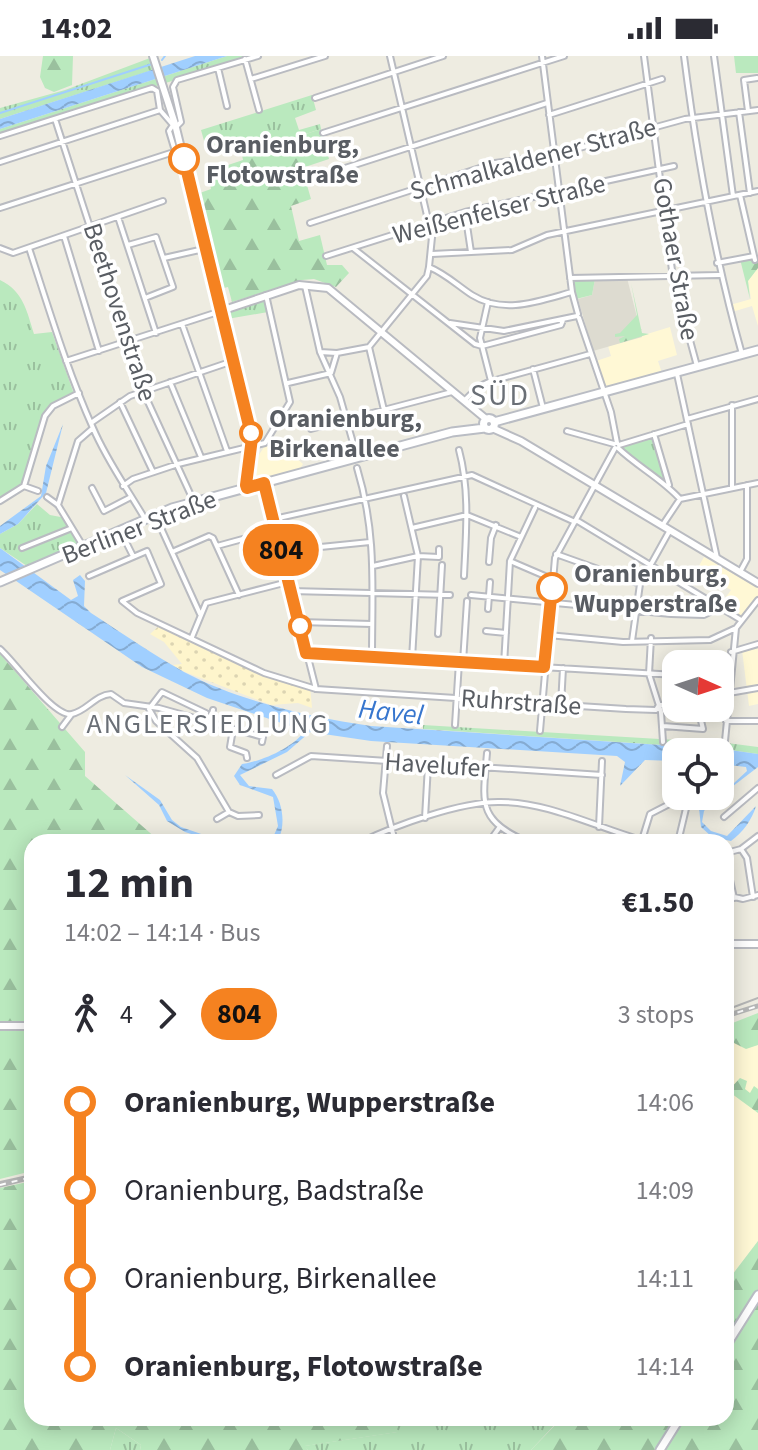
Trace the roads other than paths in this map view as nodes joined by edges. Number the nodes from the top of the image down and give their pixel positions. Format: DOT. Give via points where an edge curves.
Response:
graph roads {
  1 [pos="153,56"];
  2 [pos="258,56"];
  3 [pos="325,56"];
  4 [pos="390,56"];
  5 [pos="443,56"];
  6 [pos="542,56"];
  7 [pos="564,56"];
  8 [pos="644,56"];
  9 [pos="684,56"];
  10 [pos="714,56"];
  11 [pos="245,59"];
  12 [pos="543,63"];
  13 [pos="218,68"];
  14 [pos="394,71"];
  15 [pos="757,78"];
  16 [pos="251,79"];
  17 [pos="662,79"];
  18 [pos="648,84"];
  19 [pos="315,98"];
  20 [pos="547,103"];
  21 [pos="227,106"];
  22 [pos="402,107"];
  23 [pos="160,110"];
  24 [pos="259,110"];
  25 [pos="758,110"];
  26 [pos="748,111"];
  27 [pos="739,112"];
  28 [pos="722,114"];
  29 [pos="549,115"];
  30 [pos="692,118"];
  31 [pos="55,119"];
  32 [pos="175,125"];
  33 [pos="653,126"];
  34 [pos="323,133"];
  35 [pos="0,136"];
  36 [pos="63,141"];
  37 [pos="412,146"];
  38 [pos="178,150"];
  39 [pos="554,155"];
  40 [pos="0,162"];
  41 [pos="674,166"];
  42 [pos="659,169"];
  43 [pos="314,178"];
  44 [pos="77,183"];
  45 [pos="421,188"];
  46 [pos="758,191"];
  47 [pos="559,192"];
  48 [pos="750,193"];
  49 [pos="740,195"];
  50 [pos="733,196"];
  51 [pos="163,201"];
  52 [pos="705,201"];
  53 [pos="0,208"];
  54 [pos="664,210"];
  55 [pos="465,212"];
  56 [pos="118,217"];
  57 [pos="310,223"];
  58 [pos="428,224"];
  59 [pos="92,226"];
  60 [pos="564,231"];
  61 [pos="64,236"];
  62 [pos="128,245"];
  63 [pos="0,248"];
  64 [pos="29,248"];
  65 [pos="206,248"];
  66 [pos="353,248"];
  67 [pos="471,252"];
  68 [pos="432,254"];
  69 [pos="326,256"];
  70 [pos="164,258"];
  71 [pos="717,263"];
  72 [pos="429,267"];
  73 [pos="719,275"];
  74 [pos="570,278"];
  75 [pos="673,278"];
  76 [pos="305,284"];
  77 [pos="572,292"];
  78 [pos="266,295"];
  79 [pos="412,295"];
  80 [pos="145,298"];
  81 [pos="488,302"];
  82 [pos="221,311"];
  83 [pos="578,316"];
  84 [pos="563,320"];
  85 [pos="445,321"];
  86 [pos="182,324"];
  87 [pos="482,328"];
  88 [pos="382,331"];
  89 [pos="156,333"];
  90 [pos="128,342"];
  91 [pos="475,344"];
  92 [pos="482,346"];
  93 [pos="369,347"];
  94 [pos="758,350"];
  95 [pos="99,351"];
  96 [pos="320,352"];
  97 [pos="337,353"];
  98 [pos="590,354"];
  99 [pos="742,354"];
  100 [pos="484,357"];
  101 [pos="66,361"];
  102 [pos="233,361"];
  103 [pos="697,366"];
  104 [pos="533,369"];
  105 [pos="677,371"];
  106 [pos="199,373"];
  107 [pos="331,373"];
  108 [pos="491,381"];
  109 [pos="170,382"];
  110 [pos="288,383"];
  111 [pos="453,390"];
  112 [pos="143,391"];
  113 [pos="601,392"];
  114 [pos="79,393"];
  115 [pos="758,399"];
  116 [pos="465,400"];
  117 [pos="120,402"];
  118 [pos="732,405"];
  119 [pos="543,408"];
  120 [pos="384,410"];
  121 [pos="512,417"];
  122 [pos="346,420"];
  123 [pos="688,422"];
  124 [pos="489,424"];
  125 [pos="92,426"];
  126 [pos="311,429"];
  127 [pos="507,431"];
  128 [pos="567,431"];
  129 [pos="654,434"];
  130 [pos="521,441"];
  131 [pos="617,446"];
  132 [pos="253,447"];
  133 [pos="459,450"];
  134 [pos="227,451"];
  135 [pos="201,457"];
  136 [pos="358,458"];
  137 [pos="178,464"];
  138 [pos="357,468"];
  139 [pos="153,472"];
  140 [pos="466,476"];
  141 [pos="264,483"];
  142 [pos="758,483"];
  143 [pos="747,485"];
  144 [pos="24,486"];
  145 [pos="123,486"];
  146 [pos="596,486"];
  147 [pos="670,487"];
  148 [pos="92,488"];
  149 [pos="247,488"];
  150 [pos="732,488"];
  151 [pos="38,491"];
  152 [pos="705,493"];
  153 [pos="404,496"];
  154 [pos="47,497"];
  155 [pos="131,497"];
  156 [pos="680,499"];
  157 [pos="0,501"];
  158 [pos="366,501"];
  159 [pos="194,502"];
  160 [pos="58,505"];
  161 [pos="535,508"];
  162 [pos="155,515"];
  163 [pos="467,515"];
  164 [pos="145,519"];
  165 [pos="274,519"];
  166 [pos="575,521"];
  167 [pos="496,525"];
  168 [pos="662,526"];
  169 [pos="72,528"];
  170 [pos="412,528"];
  171 [pos="120,529"];
  172 [pos="276,530"];
  173 [pos="670,530"];
  174 [pos="521,537"];
  175 [pos="370,542"];
  176 [pos="83,546"];
  177 [pos="217,546"];
  178 [pos="22,548"];
  179 [pos="439,549"];
  180 [pos="281,551"];
  181 [pos="172,552"];
  182 [pos="556,554"];
  183 [pos="418,556"];
  184 [pos="133,557"];
  185 [pos="717,558"];
  186 [pos="510,561"];
  187 [pos="489,562"];
  188 [pos="650,564"];
  189 [pos="442,565"];
  190 [pos="373,566"];
  191 [pos="740,572"];
  192 [pos="89,576"];
  193 [pos="464,576"];
  194 [pos="552,579"];
  195 [pos="4,581"];
  196 [pos="289,582"];
  197 [pos="490,582"];
  198 [pos="758,583"];
  199 [pos="640,584"];
  200 [pos="291,591"];
  201 [pos="416,593"];
  202 [pos="373,594"];
  203 [pos="440,594"];
  204 [pos="239,595"];
  205 [pos="450,595"];
  206 [pos="471,595"];
  207 [pos="489,597"];
  208 [pos="508,597"];
  209 [pos="552,600"];
  210 [pos="758,600"];
  211 [pos="467,601"];
  212 [pos="720,607"];
  213 [pos="488,609"];
  214 [pos="635,610"];
  215 [pos="200,614"];
  216 [pos="741,620"];
  217 [pos="299,622"];
  218 [pos="372,624"];
  219 [pos="736,628"];
  220 [pos="486,631"];
  221 [pos="506,633"];
  222 [pos="438,634"];
  223 [pos="548,635"];
  224 [pos="192,637"];
  225 [pos="651,638"];
  226 [pos="632,641"];
  227 [pos="758,644"];
  228 [pos="0,649"];
  229 [pos="731,650"];
  230 [pos="734,651"];
  231 [pos="306,653"];
  232 [pos="372,656"];
  233 [pos="412,659"];
  234 [pos="461,662"];
  235 [pos="504,665"];
  236 [pos="544,667"];
  237 [pos="563,668"];
  238 [pos="649,674"];
  239 [pos="662,674"];
  240 [pos="758,688"];
  241 [pos="316,689"];
  242 [pos="734,692"];
  243 [pos="457,698"];
  244 [pos="542,704"];
  245 [pos="561,705"];
  246 [pos="659,705"];
  247 [pos="149,709"];
  248 [pos="213,710"];
  249 [pos="206,713"];
  250 [pos="71,715"];
  251 [pos="734,721"];
  252 [pos="758,721"];
  253 [pos="210,722"];
  254 [pos="701,722"];
  255 [pos="455,725"];
  256 [pos="663,726"];
  257 [pos="62,727"];
  258 [pos="233,729"];
  259 [pos="540,731"];
  260 [pos="663,738"];
  261 [pos="262,742"];
  262 [pos="387,746"];
  263 [pos="487,753"];
  264 [pos="247,758"];
  265 [pos="602,761"];
  266 [pos="386,762"];
  267 [pos="429,765"];
  268 [pos="486,768"];
  269 [pos="276,775"];
  270 [pos="602,775"];
  271 [pos="758,788"];
  272 [pos="483,804"];
  273 [pos="662,808"];
  274 [pos="684,810"];
  275 [pos="229,812"];
  276 [pos="259,815"];
  277 [pos="724,817"];
  278 [pos="425,818"];
  279 [pos="217,819"];
  280 [pos="391,827"];
  281 [pos="599,827"];
  282 [pos="499,828"];
  283 [pos="377,834"];
  284 [pos="393,834"];
  285 [pos="495,834"];
  286 [pos="511,834"];
  287 [pos="622,834"];
  288 [pos="644,834"];
  289 [pos="680,834"];
  290 [pos="758,836"];
  291 [pos="741,849"];
  292 [pos="734,851"];
  293 [pos="756,896"];
  294 [pos="734,898"];
  295 [pos="734,944"];
  296 [pos="758,944"];
  297 [pos="0,1026"];
  298 [pos="24,1026"];
  299 [pos="758,1295"];
  300 [pos="734,1333"];
  301 [pos="675,1426"];
  302 [pos="660,1450"];
  1 -- 32 [label="street"];
  2 -- 11 [label="street"];
  3 -- 16 [label="street"];
  4 -- 14 [label="street"];
  5 -- 14 [label="street"];
  6 -- 12 [label="street"];
  7 -- 12 [label="street"];
  8 -- 18 [label="street, Gothaer Straße"];
  9 -- 30 [label="street"];
  10 -- 28 [label="street"];
  11 -- 13 [label="street"];
  11 -- 16 [label="street"];
  12 -- 20 [label="street"];
  12 -- 22 [label="street"];
  13 -- 21 [label="street"];
  13 -- 32 [label="street" via="174,82 181,122"];
  14 -- 19 [label="street"];
  14 -- 22 [label="street"];
  15 -- 26 [label="street" via="744,80"];
  16 -- 24 [label="street"];
  17 -- 18 [label="street"];
  18 -- 29 [label="street"];
  18 -- 33 [label="street, Gothaer Straße"];
  20 -- 29 [label="street"];
  20 -- 37 [label="street"];
  22 -- 34 [label="street"];
  22 -- 37 [label="street"];
  23 -- 31 [label="street" via="157,91 148,88"];
  23 -- 32 [label="street"];
  23 -- 36 [label="street"];
  25 -- 26 [label="street, Schmalkaldener Straße"];
  26 -- 27 [label="street, Schmalkaldener Straße"];
  27 -- 28 [label="street, Schmalkaldener Straße"];
  27 -- 48 [label="street"];
  28 -- 30 [label="street, Schmalkaldener Straße"];
  28 -- 50 [label="street"];
  29 -- 39 [label="street"];
  30 -- 33 [label="street, Schmalkaldener Straße"];
  30 -- 52 [label="street"];
  31 -- 35 [label="street"];
  31 -- 36 [label="street, Beethovenstraße"];
  32 -- 38 [label="street"];
  33 -- 39 [label="street, Schmalkaldener Straße"];
  33 -- 42 [label="street, Gothaer Straße"];
  36 -- 40 [label="street"];
  36 -- 44 [label="street, Beethovenstraße"];
  37 -- 43 [label="street"];
  37 -- 45 [label="street"];
  38 -- 44 [label="street"];
  38 -- 65 [label="street"];
  39 -- 45 [label="street, Schmalkaldener Straße" via="502,161"];
  39 -- 47 [label="street"];
  41 -- 42 [label="street, Weißenfelser Straße"];
  42 -- 47 [label="street, Weißenfelser Straße"];
  42 -- 54 [label="street, Gothaer Straße"];
  44 -- 53 [label="street"];
  44 -- 59 [label="street, Beethovenstraße"];
  45 -- 57 [label="street, Schmalkaldener Straße"];
  45 -- 58 [label="street"];
  46 -- 48 [label="street"];
  47 -- 55 [label="street, Weißenfelser Straße"];
  47 -- 60 [label="street"];
  48 -- 49 [label="street"];
  49 -- 50 [label="street"];
  49 -- 71 [label="street" via="754,258"];
  50 -- 52 [label="street"];
  51 -- 56 [label="street"];
  52 -- 54 [label="street"];
  52 -- 71 [label="street"];
  54 -- 60 [label="street"];
  54 -- 75 [label="street, Gothaer Straße"];
  55 -- 58 [label="street, Weißenfelser Straße"];
  55 -- 67 [label="street"];
  56 -- 59 [label="street"];
  56 -- 62 [label="street"];
  58 -- 66 [label="street, Weißenfelser Straße"];
  58 -- 68 [label="street"];
  59 -- 61 [label="street"];
  59 -- 90 [label="street, Beethovenstraße"];
  60 -- 67 [label="street" via="512,250"];
  60 -- 74 [label="street"];
  61 -- 64 [label="street"];
  61 -- 95 [label="street"];
  62 -- 70 [label="street" via="156,237"];
  62 -- 80 [label="street"];
  63 -- 64 [label="street" via="13,253"];
  64 -- 101 [label="street"];
  65 -- 70 [label="street"];
  65 -- 82 [label="street"];
  66 -- 69 [label="street, Weißenfelser Straße"];
  66 -- 79 [label="street"];
  67 -- 68 [label="street"];
  68 -- 72 [label="street"];
  70 -- 80 [label="street" via="172,289"];
  71 -- 73 [label="street"];
  72 -- 79 [label="street"];
  72 -- 81 [label="street"];
  73 -- 75 [label="street"];
  73 -- 99 [label="street"];
  74 -- 75 [label="street"];
  74 -- 77 [label="street"];
  75 -- 103 [label="street, Gothaer Straße"];
  76 -- 78 [label="street"];
  76 -- 88 [label="street" via="332,291"];
  76 -- 96 [label="street"];
  77 -- 81 [label="street" via="519,306"];
  77 -- 83 [label="street"];
  78 -- 82 [label="street"];
  78 -- 110 [label="street"];
  79 -- 85 [label="street"];
  79 -- 88 [label="street"];
  80 -- 89 [label="street"];
  81 -- 87 [label="street"];
  82 -- 86 [label="street"];
  82 -- 102 [label="street"];
  83 -- 84 [label="street"];
  83 -- 98 [label="street"];
  84 -- 87 [label="street" via="510,330"];
  84 -- 92 [label="street" via="561,325"];
  85 -- 87 [label="street"];
  85 -- 91 [label="street"];
  86 -- 89 [label="street"];
  86 -- 106 [label="street"];
  87 -- 92 [label="street"];
  88 -- 93 [label="street"];
  88 -- 111 [label="street"];
  89 -- 90 [label="street"];
  90 -- 95 [label="street"];
  90 -- 112 [label="street, Beethovenstraße"];
  91 -- 92 [label="street"];
  91 -- 100 [label="street"];
  92 -- 100 [label="street"];
  93 -- 97 [label="street"];
  93 -- 120 [label="street"];
  94 -- 99 [label="main road, Berliner Straße"];
  95 -- 101 [label="street"];
  96 -- 97 [label="street"];
  96 -- 107 [label="street"];
  97 -- 107 [label="street"];
  98 -- 104 [label="street"];
  98 -- 113 [label="street"];
  99 -- 103 [label="main road, Berliner Straße"];
  100 -- 108 [label="street"];
  101 -- 114 [label="street"];
  102 -- 106 [label="street"];
  102 -- 132 [label="street"];
  103 -- 105 [label="main road, Berliner Straße"];
  104 -- 108 [label="street"];
  104 -- 119 [label="street"];
  105 -- 113 [label="main road, Berliner Straße"];
  105 -- 123 [label="street"];
  106 -- 109 [label="street"];
  106 -- 134 [label="street"];
  107 -- 110 [label="street"];
  107 -- 122 [label="street"];
  108 -- 116 [label="street"];
  109 -- 112 [label="street"];
  109 -- 135 [label="street"];
  110 -- 132 [label="street" via="290,402 265,443"];
  111 -- 116 [label="street"];
  111 -- 120 [label="street"];
  112 -- 117 [label="street"];
  112 -- 137 [label="street, Beethovenstraße"];
  113 -- 119 [label="main road, Berliner Straße"];
  113 -- 131 [label="street"];
  114 -- 125 [label="street"];
  114 -- 144 [label="street" via="45,416"];
  115 -- 118 [label="street"];
  116 -- 124 [label="street"];
  117 -- 125 [label="street"];
  117 -- 139 [label="street"];
  118 -- 123 [label="street"];
  118 -- 150 [label="street"];
  119 -- 121 [label="main road, Berliner Straße"];
  120 -- 122 [label="street"];
  121 -- 124 [label="main road, Berliner Straße"];
  121 -- 127 [label="street"];
  122 -- 126 [label="street"];
  122 -- 136 [label="street"];
  123 -- 129 [label="street"];
  123 -- 152 [label="street"];
  124 -- 127 [label="street"];
  124 -- 130 [label="street"];
  124 -- 136 [label="main road, Berliner Straße"];
  125 -- 145 [label="street"];
  125 -- 160 [label="street" via="78,441"];
  127 -- 130 [label="street"];
  128 -- 131 [label="street"];
  129 -- 131 [label="street"];
  129 -- 147 [label="street"];
  130 -- 146 [label="street"];
  131 -- 146 [label="street"];
  131 -- 147 [label="street" via="630,462"];
  132 -- 134 [label="street"];
  132 -- 149 [label="street"];
  133 -- 140 [label="street"];
  134 -- 135 [label="street"];
  135 -- 137 [label="street"];
  136 -- 141 [label="main road, Berliner Straße"];
  137 -- 139 [label="street"];
  137 -- 159 [label="street, Beethovenstraße"];
  138 -- 158 [label="street"];
  139 -- 145 [label="street"];
  140 -- 158 [label="street"];
  140 -- 163 [label="street"];
  140 -- 166 [label="street"];
  141 -- 149 [label="main road, Berliner Straße"];
  141 -- 165 [label="street"];
  142 -- 143 [label="street"];
  143 -- 150 [label="street"];
  143 -- 191 [label="street" via="747,559"];
  144 -- 151 [label="street"];
  144 -- 157 [label="street"];
  145 -- 155 [label="street"];
  146 -- 166 [label="street"];
  146 -- 168 [label="street"];
  147 -- 156 [label="street"];
  148 -- 155 [label="street" via="104,511"];
  149 -- 159 [label="main road, Berliner Straße"];
  150 -- 152 [label="street"];
  152 -- 156 [label="street"];
  152 -- 185 [label="street"];
  153 -- 170 [label="street"];
  154 -- 160 [label="street"];
  155 -- 164 [label="street"];
  156 -- 168 [label="street"];
  158 -- 165 [label="street"];
  158 -- 175 [label="street"];
  159 -- 162 [label="main road, Berliner Straße"];
  160 -- 169 [label="street"];
  161 -- 174 [label="street"];
  162 -- 164 [label="main road, Berliner Straße"];
  162 -- 181 [label="street"];
  163 -- 167 [label="street"];
  163 -- 170 [label="street"];
  163 -- 193 [label="street"];
  164 -- 171 [label="main road, Berliner Straße"];
  165 -- 172 [label="street"];
  166 -- 182 [label="street"];
  166 -- 188 [label="street"];
  167 -- 174 [label="street"];
  167 -- 187 [label="street"];
  168 -- 173 [label="street"];
  169 -- 176 [label="street"];
  169 -- 178 [label="street"];
  170 -- 183 [label="street"];
  171 -- 176 [label="main road, Berliner Straße"];
  171 -- 184 [label="street"];
  172 -- 177 [label="street"];
  172 -- 180 [label="street"];
  173 -- 185 [label="street"];
  173 -- 188 [label="street"];
  174 -- 186 [label="street"];
  175 -- 180 [label="street"];
  175 -- 190 [label="street"];
  176 -- 195 [label="main road, Berliner Straße"];
  177 -- 181 [label="street" via="209,536"];
  177 -- 204 [label="street"];
  179 -- 183 [label="street" via="439,557"];
  180 -- 196 [label="street"];
  181 -- 215 [label="street"];
  182 -- 194 [label="street"];
  182 -- 199 [label="street"];
  183 -- 190 [label="street"];
  183 -- 201 [label="street"];
  184 -- 192 [label="street"];
  184 -- 224 [label="street, Ruhrstraße" via="147,551 161,584 122,601"];
  185 -- 191 [label="street"];
  186 -- 194 [label="street"];
  186 -- 208 [label="street"];
  188 -- 199 [label="street"];
  188 -- 212 [label="street"];
  189 -- 203 [label="street"];
  190 -- 202 [label="street"];
  191 -- 198 [label="street"];
  194 -- 209 [label="street"];
  196 -- 200 [label="street"];
  196 -- 204 [label="street"];
  197 -- 207 [label="street"];
  199 -- 214 [label="street"];
  200 -- 202 [label="street"];
  200 -- 217 [label="street"];
  201 -- 202 [label="street"];
  201 -- 203 [label="street"];
  201 -- 233 [label="street"];
  202 -- 218 [label="street"];
  203 -- 205 [label="street"];
  203 -- 222 [label="street"];
  204 -- 215 [label="street" via="206,603"];
  206 -- 207 [label="street"];
  207 -- 208 [label="street"];
  207 -- 213 [label="street"];
  208 -- 209 [label="street"];
  208 -- 221 [label="street"];
  209 -- 214 [label="street"];
  209 -- 223 [label="street"];
  210 -- 216 [label="street"];
  211 -- 234 [label="street"];
  212 -- 214 [label="street" via="704,615"];
  212 -- 216 [label="street"];
  214 -- 226 [label="street"];
  215 -- 224 [label="street"];
  216 -- 219 [label="street"];
  217 -- 218 [label="street"];
  217 -- 231 [label="street"];
  218 -- 232 [label="street"];
  219 -- 225 [label="street" via="710,640"];
  219 -- 229 [label="street"];
  220 -- 221 [label="street"];
  221 -- 235 [label="street"];
  223 -- 226 [label="street"];
  223 -- 236 [label="street"];
  224 -- 241 [label="street, Ruhrstraße" via="264,673"];
  225 -- 226 [label="street"];
  225 -- 238 [label="street"];
  227 -- 230 [label="street"];
  228 -- 250 [label="street" via="46,702"];
  231 -- 232 [label="street"];
  231 -- 241 [label="street"];
  232 -- 233 [label="street"];
  233 -- 234 [label="street"];
  234 -- 235 [label="street"];
  234 -- 243 [label="street"];
  235 -- 236 [label="street"];
  236 -- 237 [label="street"];
  236 -- 244 [label="street"];
  237 -- 238 [label="street"];
  237 -- 245 [label="street"];
  238 -- 239 [label="street"];
  238 -- 246 [label="street"];
  240 -- 242 [label="street"];
  241 -- 243 [label="street, Ruhrstraße"];
  243 -- 244 [label="street, Ruhrstraße"];
  243 -- 255 [label="street"];
  244 -- 245 [label="street, Ruhrstraße"];
  244 -- 259 [label="street"];
  245 -- 246 [label="street, Ruhrstraße" via="656,710"];
  246 -- 256 [label="street"];
  247 -- 249 [label="street" via="162,692"];
  247 -- 250 [label="street" via="111,694"];
  247 -- 253 [label="street"];
  247 -- 275 [label="street" via="197,758"];
  248 -- 253 [label="street"];
  250 -- 257 [label="street"];
  251 -- 252 [label="street"];
  253 -- 258 [label="street"];
  254 -- 256 [label="street" via="703,729"];
  256 -- 260 [label="street"];
  258 -- 261 [label="street" via="263,737"];
  258 -- 264 [label="street" via="230,747"];
  262 -- 266 [label="street"];
  263 -- 268 [label="street"];
  265 -- 270 [label="street"];
  266 -- 267 [label="street, Havelufer"];
  266 -- 269 [label="street, Havelufer" via="311,756"];
  266 -- 280 [label="street" via="383,793"];
  267 -- 268 [label="street, Havelufer"];
  267 -- 278 [label="street"];
  268 -- 270 [label="street, Havelufer"];
  268 -- 272 [label="street"];
  270 -- 281 [label="street"];
  271 -- 277 [label="street"];
  272 -- 278 [label="street"];
  272 -- 281 [label="street" via="539,808"];
  272 -- 282 [label="street"];
  273 -- 288 [label="street" via="650,814"];
  274 -- 289 [label="street"];
  275 -- 276 [label="street"];
  275 -- 279 [label="street"];
  278 -- 280 [label="street"];
  280 -- 283 [label="street"];
  280 -- 284 [label="street"];
  281 -- 287 [label="street"];
  282 -- 285 [label="street"];
  282 -- 286 [label="street"];
  290 -- 291 [label="street"];
  291 -- 292 [label="street"];
  291 -- 293 [label="street"];
  293 -- 294 [label="street"];
  295 -- 296 [label="street"];
  297 -- 298 [label="street"];
  299 -- 300 [label="main road"];
  301 -- 302 [label="main road"];
}
